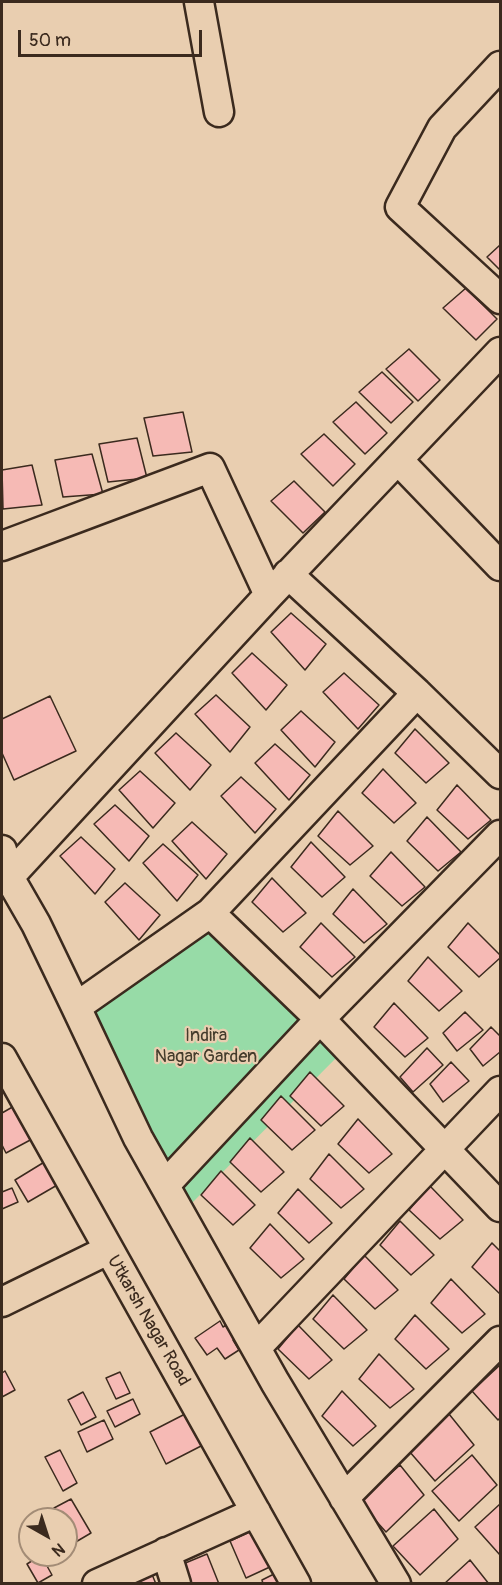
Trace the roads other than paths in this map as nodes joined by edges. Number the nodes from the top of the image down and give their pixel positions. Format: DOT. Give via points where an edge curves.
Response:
graph roads {
  1 [pos="199,2"];
  2 [pos="501,66"];
  3 [pos="219,112"];
  4 [pos="501,299"];
  5 [pos="501,352"];
  6 [pos="398,460"];
  7 [pos="2,546"];
  8 [pos="501,566"];
  9 [pos="288,574"];
  10 [pos="269,595"];
  11 [pos="417,693"];
  12 [pos="501,774"];
  13 [pos="501,835"];
  14 [pos="2,850"];
  15 [pos="5,879"];
  16 [pos="210,913"];
  17 [pos="76,1007"];
  18 [pos="320,1019"];
  19 [pos="2,1058"];
  20 [pos="501,1091"];
  21 [pos="445,1149"];
  22 [pos="165,1185"];
  23 [pos="501,1207"];
  24 [pos="108,1250"];
  25 [pos="2,1302"];
  26 [pos="501,1341"];
  27 [pos="256,1348"];
  28 [pos="344,1498"];
  29 [pos="256,1512"];
  30 [pos="166,1552"];
  31 [pos="97,1584"];
  32 [pos="176,1584"];
  33 [pos="296,1584"];
  34 [pos="396,1584"];
  1 -- 3 [label="street"];
  2 -- 4 [label="street" via="442,128 400,207"];
  5 -- 6 [label="street"];
  6 -- 8 [label="street"];
  6 -- 9 [label="street"];
  7 -- 10 [label="street" via="210,468"];
  9 -- 10 [label="street"];
  9 -- 11 [label="street"];
  10 -- 15 [label="street"];
  11 -- 12 [label="street"];
  11 -- 16 [label="street"];
  13 -- 18 [label="street"];
  14 -- 15 [label="street"];
  15 -- 17 [label="street" via="36,924"];
  16 -- 17 [label="street"];
  16 -- 18 [label="street"];
  17 -- 22 [label="street" via="138,1138"];
  18 -- 21 [label="street"];
  18 -- 22 [label="street"];
  19 -- 24 [label="street, Utkarsh Nagar Road"];
  20 -- 21 [label="street"];
  21 -- 23 [label="street"];
  21 -- 27 [label="street"];
  22 -- 27 [label="street"];
  24 -- 25 [label="street"];
  24 -- 29 [label="street, Utkarsh Nagar Road"];
  26 -- 28 [label="street"];
  27 -- 28 [label="street"];
  28 -- 34 [label="street"];
  29 -- 30 [label="street"];
  29 -- 33 [label="street, Utkarsh Nagar Road"];
  30 -- 31 [label="street"];
  30 -- 32 [label="street"];
}
